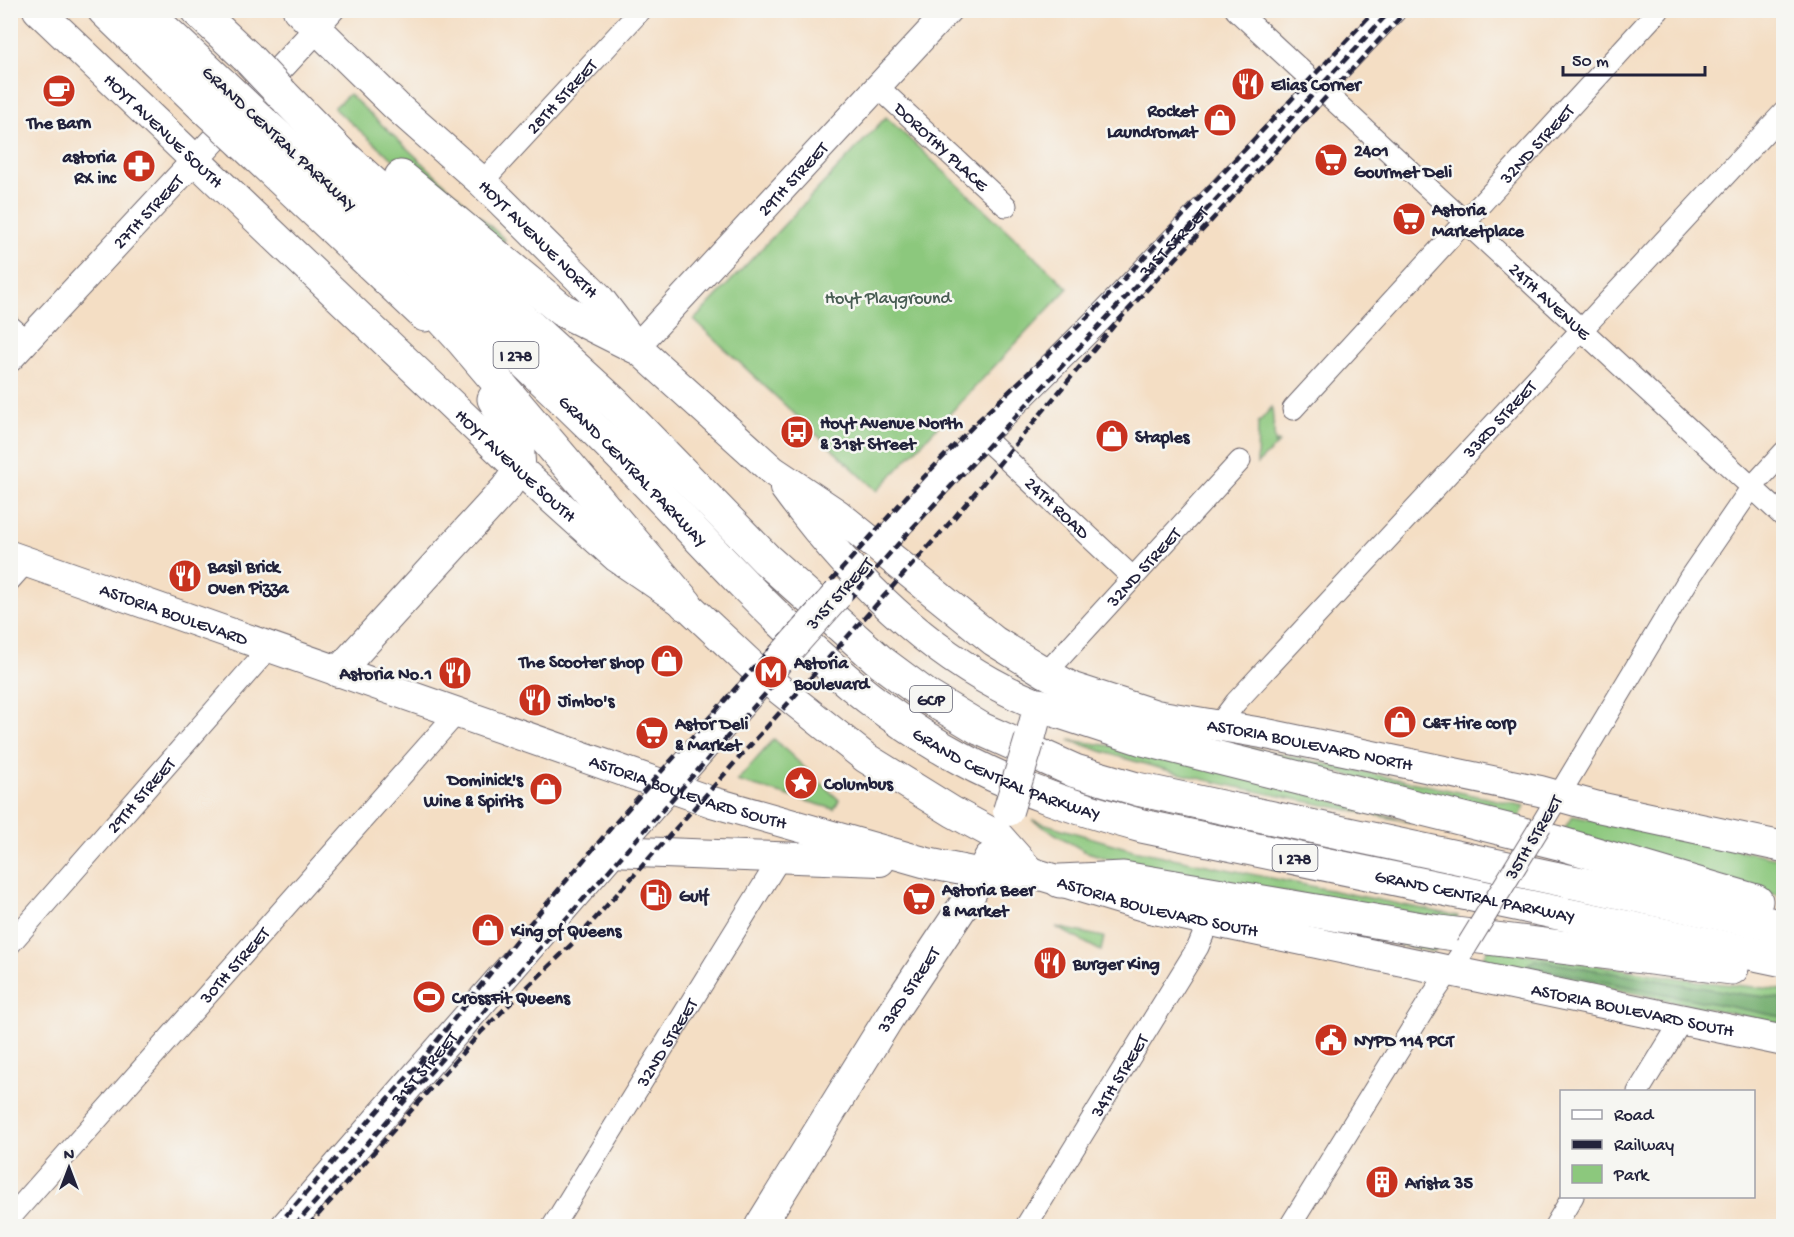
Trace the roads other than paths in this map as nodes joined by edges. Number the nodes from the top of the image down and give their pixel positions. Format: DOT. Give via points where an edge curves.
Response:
graph roads {
  1 [pos="38,10"];
  2 [pos="104,10"];
  3 [pos="118,10"];
  4 [pos="143,10"];
  5 [pos="197,10"];
  6 [pos="641,10"];
  7 [pos="949,10"];
  8 [pos="1236,10"];
  9 [pos="1393,10"];
  10 [pos="1659,10"];
  11 [pos="316,17"];
  12 [pos="878,87"];
  13 [pos="1320,89"];
  14 [pos="284,91"];
  15 [pos="213,97"];
  16 [pos="1784,112"];
  17 [pos="252,134"];
  18 [pos="195,160"];
  19 [pos="482,182"];
  20 [pos="1006,206"];
  21 [pos="1464,221"];
  22 [pos="1581,330"];
  23 [pos="16,342"];
  24 [pos="636,347"];
  25 [pos="1293,409"];
  26 [pos="982,436"];
  27 [pos="1784,452"];
  28 [pos="1240,461"];
  29 [pos="519,469"];
  30 [pos="773,471"];
  31 [pos="1752,486"];
  32 [pos="1784,517"];
  33 [pos="878,548"];
  34 [pos="16,566"];
  35 [pos="1132,576"];
  36 [pos="847,584"];
  37 [pos="686,604"];
  38 [pos="270,647"];
  39 [pos="772,667"];
  40 [pos="338,672"];
  41 [pos="1046,674"];
  42 [pos="1039,705"];
  43 [pos="456,714"];
  44 [pos="1217,726"];
  45 [pos="668,785"];
  46 [pos="1558,796"];
  47 [pos="1004,824"];
  48 [pos="1784,847"];
  49 [pos="610,851"];
  50 [pos="780,858"];
  51 [pos="927,863"];
  52 [pos="982,874"];
  53 [pos="1045,877"];
  54 [pos="1784,909"];
  55 [pos="1209,921"];
  56 [pos="1784,927"];
  57 [pos="10,944"];
  58 [pos="1458,958"];
  59 [pos="1784,960"];
  60 [pos="1784,974"];
  61 [pos="1682,1020"];
  62 [pos="1784,1041"];
  63 [pos="1639,1090"];
  64 [pos="1572,1198"];
  65 [pos="10,1218"];
  66 [pos="286,1227"];
  67 [pos="553,1227"];
  68 [pos="760,1227"];
  69 [pos="1026,1227"];
  70 [pos="1290,1227"];
  71 [pos="1555,1227"];
  1 -- 18 [label="main road, HOYT AVENUE SOUTH"];
  2 -- 15 [label="highway"];
  3 -- 15 [label="highway"];
  4 -- 15 [label="highway, GRAND CENTRAL PARKWAY / I 278"];
  5 -- 14 [label="highway, GRAND CENTRAL PARKWAY / GCP, bridge"];
  6 -- 19 [label="street, 28TH STREET"];
  7 -- 12 [label="street, 29TH STREET"];
  8 -- 13 [label="street, 24TH AVENUE"];
  9 -- 13 [label="street, 31ST STREET"];
  10 -- 21 [label="street, 32ND STREET"];
  11 -- 18 [label="street, 27TH STREET"];
  11 -- 19 [label="main road, HOYT AVENUE NORTH" via="396,106"];
  12 -- 20 [label="street, DOROTHY PLACE"];
  12 -- 24 [label="street, 29TH STREET"];
  13 -- 21 [label="street, 24TH AVENUE"];
  13 -- 26 [label="street, 31ST STREET"];
  14 -- 24 [label="highway" via="382,161 562,310"];
  14 -- 56 [label="highway, GRAND CENTRAL PARKWAY / GCP" via="342,155 615,404 790,582 904,680 981,729 1075,771 1137,789"];
  15 -- 17 [label="highway, GRAND CENTRAL PARKWAY / I 278, bridge"];
  16 -- 22 [label="street, 33RD STREET"];
  17 -- 29 [label="highway" via="412,300 478,376 511,427 519,451"];
  17 -- 37 [label="highway" via="411,285 462,340"];
  17 -- 59 [label="highway, GRAND CENTRAL PARKWAY / I 278" via="591,426 757,599 868,696 957,757 1030,792 1142,826"];
  18 -- 23 [label="street, 27TH STREET"];
  18 -- 29 [label="main road, HOYT AVENUE SOUTH"];
  19 -- 24 [label="main road, HOYT AVENUE NORTH" via="598,297"];
  21 -- 22 [label="street, 24TH AVENUE"];
  21 -- 25 [label="street, 32ND STREET"];
  22 -- 31 [label="street, 24TH AVENUE"];
  22 -- 44 [label="street, 33RD STREET"];
  24 -- 30 [label="main road, HOYT AVENUE NORTH"];
  26 -- 33 [label="street, 31ST STREET"];
  26 -- 35 [label="street, 24TH ROAD"];
  27 -- 31 [label="street, 35TH STREET"];
  28 -- 35 [label="street, 32ND STREET"];
  29 -- 37 [label="main road, HOYT AVENUE SOUTH" via="617,557"];
  29 -- 40 [label="main road"];
  30 -- 33 [label="main road, HOYT AVENUE NORTH" via="837,514"];
  30 -- 36 [label="main road, HOYT AVENUE NORTH" via="819,534"];
  31 -- 32 [label="street, 24TH AVENUE"];
  31 -- 46 [label="street, 35TH STREET" via="1690,577"];
  33 -- 36 [label="main road, 31ST STREET"];
  33 -- 41 [label="main road, ASTORIA BOULEVARD NORTH" via="987,635"];
  34 -- 38 [label="main road, ASTORIA BOULEVARD"];
  35 -- 41 [label="street, 32ND STREET"];
  36 -- 39 [label="main road, 31ST STREET, bridge"];
  36 -- 42 [label="main road" via="899,616 989,683"];
  37 -- 39 [label="main road, HOYT AVENUE SOUTH"];
  38 -- 40 [label="main road, ASTORIA BOULEVARD"];
  38 -- 57 [label="street, 29TH STREET"];
  39 -- 45 [label="main road, 31ST STREET"];
  39 -- 47 [label="main road, HOYT AVENUE SOUTH" via="881,769"];
  40 -- 43 [label="main road, ASTORIA BOULEVARD SOUTH"];
  41 -- 44 [label="main road, ASTORIA BOULEVARD NORTH" via="1073,688 1156,714"];
  42 -- 47 [label="main road, 33RD STREET, bridge"];
  42 -- 54 [label="highway" via="1143,740 1559,843"];
  43 -- 45 [label="main road, ASTORIA BOULEVARD SOUTH"];
  43 -- 65 [label="street, 30TH STREET"];
  44 -- 46 [label="main road, ASTORIA BOULEVARD NORTH"];
  45 -- 49 [label="main road, 31ST STREET"];
  45 -- 51 [label="main road, ASTORIA BOULEVARD SOUTH" via="712,802"];
  46 -- 48 [label="main road, ASTORIA BOULEVARD NORTH"];
  46 -- 58 [label="street, 35TH STREET, bridge"];
  47 -- 52 [label="main road, 33RD STREET"];
  47 -- 53 [label="main road, HOYT AVENUE SOUTH"];
  49 -- 50 [label="main road"];
  49 -- 66 [label="main road, 31ST STREET"];
  50 -- 51 [label="main road"];
  50 -- 67 [label="street, 32ND STREET"];
  51 -- 52 [label="main road, ASTORIA BOULEVARD SOUTH"];
  52 -- 53 [label="main road, ASTORIA BOULEVARD SOUTH"];
  52 -- 68 [label="main road, 33RD STREET"];
  53 -- 55 [label="main road, ASTORIA BOULEVARD SOUTH"];
  53 -- 60 [label="highway" via="1123,878 1439,932"];
  55 -- 58 [label="main road, ASTORIA BOULEVARD SOUTH"];
  55 -- 69 [label="street, 34TH STREET" via="1198,947"];
  58 -- 61 [label="main road, ASTORIA BOULEVARD SOUTH"];
  58 -- 70 [label="street, 35TH STREET"];
  61 -- 62 [label="main road, ASTORIA BOULEVARD SOUTH"];
  61 -- 63 [label="street"];
  64 -- 71 [label="street"];
}
